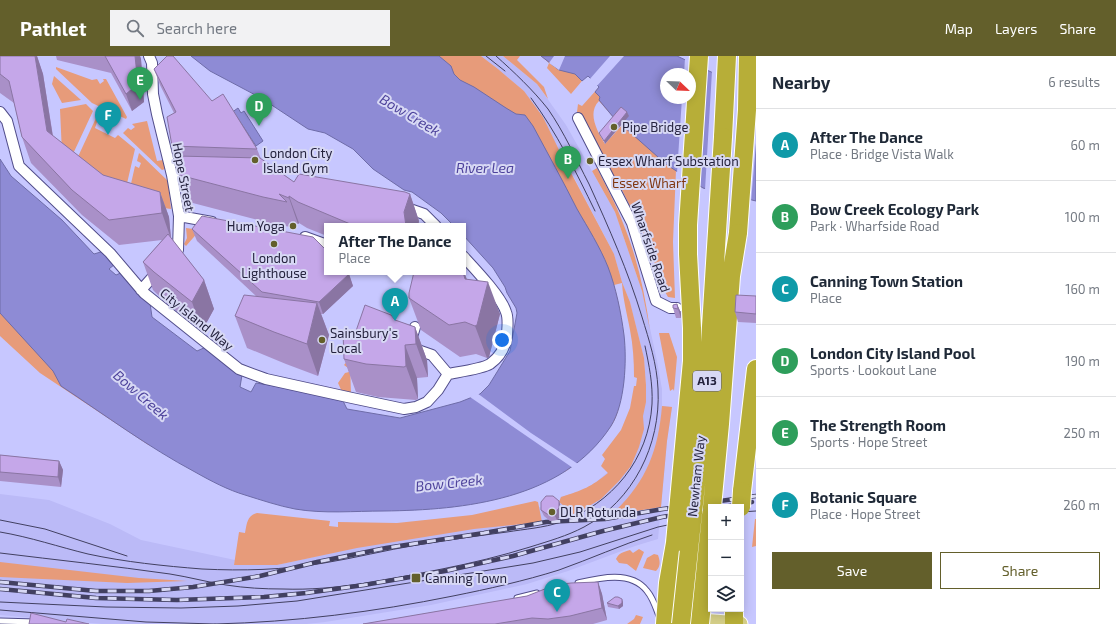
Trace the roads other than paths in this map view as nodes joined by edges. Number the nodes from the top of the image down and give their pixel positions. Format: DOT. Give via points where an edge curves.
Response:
graph roads {
  1 [pos="149,56"];
  2 [pos="699,56"];
  3 [pos="727,56"];
  4 [pos="748,56"];
  5 [pos="0,112"];
  6 [pos="578,118"];
  7 [pos="202,174"];
  8 [pos="172,175"];
  9 [pos="395,204"];
  10 [pos="179,216"];
  11 [pos="218,223"];
  12 [pos="433,223"];
  13 [pos="738,232"];
  14 [pos="298,235"];
  15 [pos="324,244"];
  16 [pos="466,259"];
  17 [pos="141,290"];
  18 [pos="676,308"];
  19 [pos="415,327"];
  20 [pos="712,329"];
  21 [pos="756,369"];
  22 [pos="448,374"];
  23 [pos="712,504"];
  24 [pos="724,504"];
  25 [pos="741,504"];
  26 [pos="708,540"];
  27 [pos="569,585"];
  28 [pos="541,592"];
  29 [pos="514,599"];
  30 [pos="712,612"];
  31 [pos="736,620"];
  32 [pos="4,622"];
  33 [pos="38,622"];
  34 [pos="664,624"];
  35 [pos="672,624"];
  36 [pos="681,624"];
  37 [pos="692,624"];
  38 [pos="700,624"];
  39 [pos="710,624"];
  1 -- 8 [label="street, Hope Street" via="152,63 153,94"];
  2 -- 34 [label="highway, A13, bridge" via="688,225 692,361 675,543"];
  3 -- 20 [label="highway, Newham Way / A13, bridge"];
  4 -- 13 [label="highway, Newham Way / A13"];
  5 -- 17 [label="street, City Island Way" via="8,121 19,166 110,253"];
  6 -- 18 [label="street, Wharfside Road" via="632,223 656,301"];
  7 -- 8 [label="street"];
  8 -- 10 [label="street, Hope Street"];
  9 -- 12 [label="street" via="424,214"];
  10 -- 11 [label="street"];
  10 -- 17 [label="street, Hope Street" via="180,252"];
  13 -- 23 [label="highway, Newham Way / A13, bridge" via="730,276"];
  13 -- 24 [label="highway, Newham Way / A13, bridge" via="739,276 732,426"];
  14 -- 15 [label="street"];
  16 -- 22 [label="street" via="501,302 506,312 506,344 498,357 489,364"];
  17 -- 22 [label="street, City Island Way" via="239,369 266,379 404,409 427,402"];
  19 -- 22 [label="street" via="409,347 432,355"];
  20 -- 36 [label="highway, Newham Way / A13, bridge"];
  20 -- 37 [label="highway, Newham Way / A13, bridge" via="716,374"];
  21 -- 25 [label="highway, bridge"];
  26 -- 38 [label="highway, Newham Way, bridge"];
  27 -- 34 [label="lane" via="613,577 634,581 648,591"];
  28 -- 29 [label="lane"];
  30 -- 39 [label="highway"];
  31 -- 35 [label="main road" via="687,620"];
  32 -- 33 [label="lane"];
}
